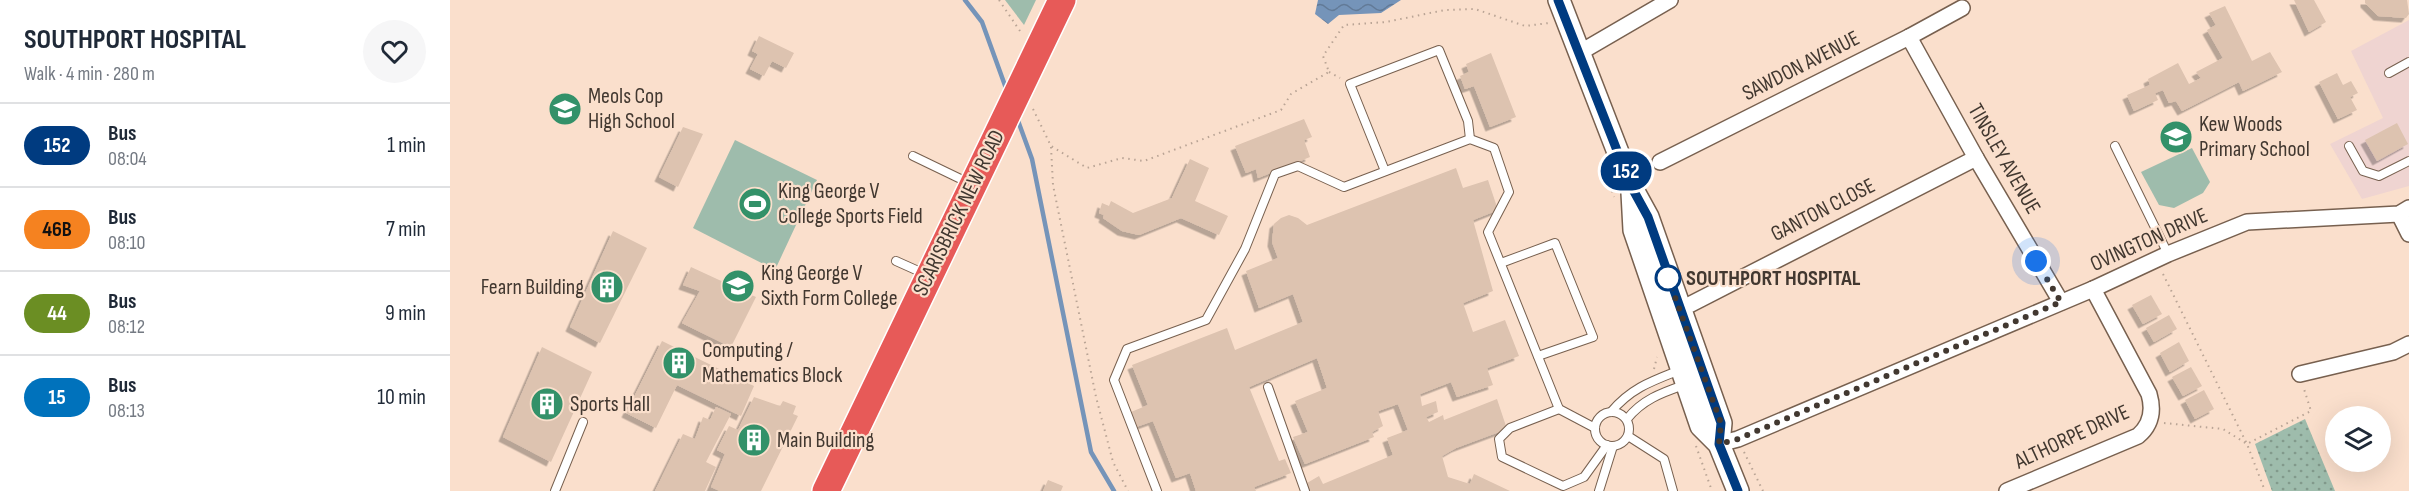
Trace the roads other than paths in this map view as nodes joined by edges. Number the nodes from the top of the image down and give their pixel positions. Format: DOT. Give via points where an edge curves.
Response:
graph roads {
  1 [pos="1062,0"];
  2 [pos="1558,0"];
  3 [pos="1670,0"];
  4 [pos="1962,8"];
  5 [pos="1909,37"];
  6 [pos="1579,53"];
  7 [pos="2409,62"];
  8 [pos="2389,73"];
  9 [pos="1470,139"];
  10 [pos="2115,146"];
  11 [pos="2349,146"];
  12 [pos="913,156"];
  13 [pos="1976,158"];
  14 [pos="2409,161"];
  15 [pos="1660,162"];
  16 [pos="1385,171"];
  17 [pos="973,185"];
  18 [pos="2404,211"];
  19 [pos="2409,234"];
  20 [pos="2162,257"];
  21 [pos="896,261"];
  22 [pos="1500,263"];
  23 [pos="929,276"];
  24 [pos="2093,289"];
  25 [pos="2061,302"];
  26 [pos="1691,304"];
  27 [pos="2409,344"];
  28 [pos="1538,356"];
  29 [pos="1693,374"];
  30 [pos="2300,374"];
  31 [pos="1268,387"];
  32 [pos="1559,409"];
  33 [pos="1611,411"];
  34 [pos="1627,419"];
  35 [pos="583,422"];
  36 [pos="1595,428"];
  37 [pos="1628,436"];
  38 [pos="1719,444"];
  39 [pos="1610,446"];
  40 [pos="555,491"];
  41 [pos="826,491"];
  42 [pos="1157,491"];
  43 [pos="1305,491"];
  44 [pos="1599,491"];
  45 [pos="1673,491"];
  46 [pos="1738,491"];
  47 [pos="2007,491"];
  1 -- 17 [label="highway, SCARISBRICK NEW ROAD"];
  2 -- 6 [label="street"];
  3 -- 6 [label="street"];
  4 -- 5 [label="street, SAWDON AVENUE"];
  5 -- 13 [label="street, TINSLEY AVENUE"];
  5 -- 15 [label="street, SAWDON AVENUE"];
  6 -- 29 [label="street" via="1631,186 1648,217"];
  7 -- 8 [label="lane"];
  9 -- 16 [label="lane"];
  9 -- 16 [label="lane" via="1468,121 1439,50 1350,84"];
  9 -- 22 [label="lane" via="1494,148 1509,192 1488,232"];
  10 -- 20 [label="lane"];
  11 -- 14 [label="lane" via="2363,171 2379,176"];
  12 -- 17 [label="lane"];
  13 -- 25 [label="street, TINSLEY AVENUE"];
  13 -- 26 [label="street, GANTON CLOSE"];
  16 -- 42 [label="lane" via="1344,187 1298,166 1275,174 1245,249 1206,321 1127,349 1114,380"];
  17 -- 23 [label="highway, SCARISBRICK NEW ROAD"];
  18 -- 19 [label="street"];
  18 -- 20 [label="street, OVINGTON DRIVE" via="2247,222"];
  20 -- 24 [label="street, OVINGTON DRIVE"];
  21 -- 23 [label="lane"];
  22 -- 28 [label="lane"];
  22 -- 28 [label="lane" via="1555,243 1593,337"];
  23 -- 41 [label="highway, SCARISBRICK NEW ROAD"];
  24 -- 25 [label="street, OVINGTON DRIVE"];
  24 -- 47 [label="street, ALTHORPE DRIVE" via="2150,394 2152,404 2146,429 2138,436"];
  25 -- 38 [label="street, OVINGTON DRIVE"];
  27 -- 30 [label="street" via="2393,352"];
  28 -- 32 [label="lane"];
  29 -- 33 [label="lane" via="1643,385 1624,396"];
  29 -- 34 [label="lane" via="1637,405"];
  29 -- 38 [label="street" via="1701,426"];
  31 -- 43 [label="lane"];
  32 -- 36 [label="lane"];
  32 -- 39 [label="lane" via="1510,428 1499,439 1502,457 1563,486 1584,477"];
  33 -- 34 [label="lane"];
  33 -- 36 [label="lane" via="1599,417"];
  34 -- 37 [label="lane"];
  35 -- 40 [label="lane"];
  36 -- 39 [label="lane" via="1598,439"];
  37 -- 39 [label="lane" via="1618,445"];
  37 -- 45 [label="lane" via="1664,459"];
  38 -- 46 [label="street"];
  39 -- 44 [label="lane"];
}
